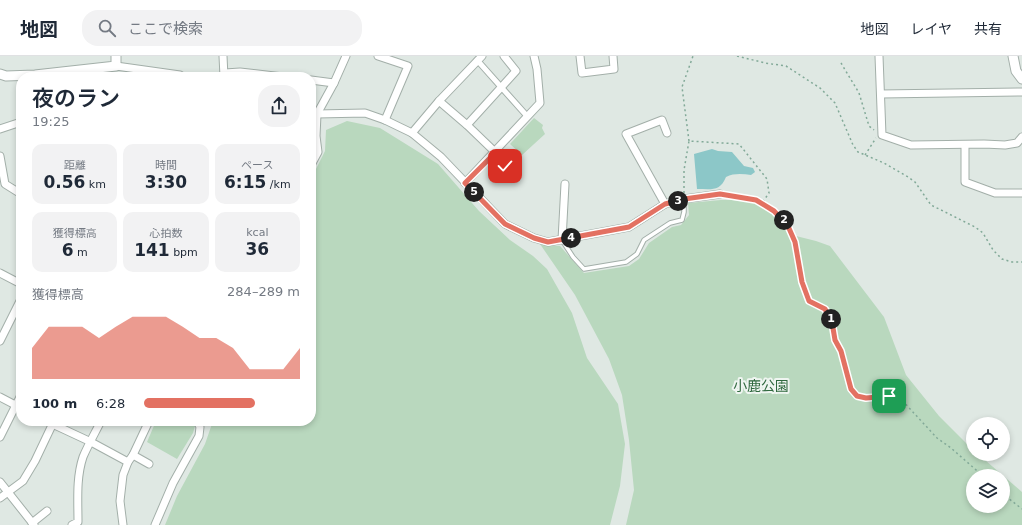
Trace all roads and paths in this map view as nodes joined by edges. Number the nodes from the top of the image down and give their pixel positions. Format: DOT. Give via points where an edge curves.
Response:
graph roads {
  1 [pos="116,56"];
  2 [pos="223,56"];
  3 [pos="344,56"];
  4 [pos="378,56"];
  5 [pos="504,56"];
  6 [pos="534,56"];
  7 [pos="580,56"];
  8 [pos="613,56"];
  9 [pos="693,56"];
  10 [pos="737,56"];
  11 [pos="879,56"];
  12 [pos="1013,56"];
  13 [pos="480,58"];
  14 [pos="841,63"];
  15 [pos="116,66"];
  16 [pos="72,72"];
  17 [pos="159,72"];
  18 [pos="225,72"];
  19 [pos="0,74"];
  20 [pos="16,76"];
  21 [pos="1022,79"];
  22 [pos="316,81"];
  23 [pos="334,83"];
  24 [pos="502,88"];
  25 [pos="1022,92"];
  26 [pos="881,94"];
  27 [pos="439,101"];
  28 [pos="316,111"];
  29 [pos="316,114"];
  30 [pos="527,116"];
  31 [pos="384,120"];
  32 [pos="16,124"];
  33 [pos="467,125"];
  34 [pos="0,129"];
  35 [pos="412,133"];
  36 [pos="667,133"];
  37 [pos="882,135"];
  38 [pos="1022,138"];
  39 [pos="690,141"];
  40 [pos="965,145"];
  41 [pos="316,146"];
  42 [pos="493,154"];
  43 [pos="865,155"];
  44 [pos="0,156"];
  45 [pos="316,156"];
  46 [pos="505,166"];
  47 [pos="465,183"];
  48 [pos="565,184"];
  49 [pos="16,191"];
  50 [pos="720,194"];
  51 [pos="1022,194"];
  52 [pos="684,199"];
  53 [pos="762,203"];
  54 [pos="665,204"];
  55 [pos="562,240"];
  56 [pos="1022,262"];
  57 [pos="0,273"];
  58 [pos="16,281"];
  59 [pos="16,309"];
  60 [pos="0,341"];
  61 [pos="0,397"];
  62 [pos="16,406"];
  63 [pos="16,410"];
  64 [pos="49,426"];
  65 [pos="59,426"];
  66 [pos="99,426"];
  67 [pos="146,426"];
  68 [pos="200,426"];
  69 [pos="0,438"];
  70 [pos="91,442"];
  71 [pos="132,455"];
  72 [pos="128,462"];
  73 [pos="149,464"];
  74 [pos="975,469"];
  75 [pos="0,482"];
  76 [pos="7,493"];
  77 [pos="0,498"];
  78 [pos="1010,499"];
  79 [pos="1022,508"];
  80 [pos="47,511"];
  81 [pos="33,524"];
  82 [pos="72,525"];
  83 [pos="123,525"];
  84 [pos="155,525"];
  1 -- 15 [label="street"];
  2 -- 18 [label="street"];
  3 -- 23 [label="street"];
  4 -- 31 [label="street" via="408,66"];
  5 -- 24 [label="street" via="516,71"];
  6 -- 30 [label="street" via="540,103"];
  7 -- 8 [label="street" via="582,73 614,69"];
  9 -- 39 [label="path" via="682,87"];
  10 -- 43 [label="path" via="786,66 820,88 835,103 853,145 858,152"];
  11 -- 26 [label="street"];
  12 -- 21 [label="street" via="1016,71"];
  13 -- 24 [label="street"];
  13 -- 27 [label="street"];
  14 -- 37 [label="path" via="859,93 869,126"];
  15 -- 16 [label="street"];
  15 -- 17 [label="street"];
  19 -- 20 [label="street"];
  22 -- 23 [label="street"];
  23 -- 28 [label="street"];
  24 -- 30 [label="street"];
  24 -- 33 [label="street"];
  25 -- 26 [label="street"];
  26 -- 37 [label="street"];
  27 -- 33 [label="street"];
  27 -- 35 [label="street"];
  29 -- 31 [label="street" via="365,113"];
  30 -- 42 [label="street"];
  31 -- 35 [label="street"];
  32 -- 34 [label="street"];
  33 -- 42 [label="street"];
  35 -- 47 [label="street" via="441,157"];
  36 -- 54 [label="street" via="662,120 626,134"];
  37 -- 40 [label="street" via="912,145"];
  37 -- 43 [label="path" via="876,138"];
  38 -- 40 [label="street" via="1017,143 1006,145"];
  39 -- 52 [label="path" via="684,170"];
  39 -- 53 [label="path" via="739,144 767,179 769,193"];
  40 -- 51 [label="street" via="965,182 995,194"];
  41 -- 45 [label="street"];
  42 -- 46 [label="street"];
  42 -- 47 [label="street"];
  43 -- 56 [label="path" via="915,182 931,206 983,233 1002,259"];
  44 -- 49 [label="street" via="5,184"];
  47 -- 55 [label="street" via="505,224 548,242"];
  48 -- 55 [label="street"];
  50 -- 52 [label="street"];
  50 -- 53 [label="path"];
  52 -- 54 [label="street"];
  52 -- 55 [label="lane" via="682,220 670,223 644,240 637,254 626,262 584,269"];
  53 -- 74 [label="path" via="788,226 795,242 802,282 809,301 825,309 832,322 835,340 841,351 851,389 857,396 866,398 899,397 936,438"];
  54 -- 55 [label="street" via="629,227"];
  57 -- 58 [label="street"];
  59 -- 60 [label="street"];
  61 -- 62 [label="street"];
  63 -- 69 [label="street"];
  64 -- 76 [label="street" via="35,461 23,481"];
  65 -- 70 [label="street"];
  66 -- 70 [label="street"];
  67 -- 71 [label="street"];
  68 -- 84 [label="street" via="199,436 173,483"];
  70 -- 72 [label="street"];
  70 -- 82 [label="street" via="83,458 78,479 78,522"];
  71 -- 72 [label="street"];
  71 -- 73 [label="street"];
  72 -- 83 [label="street" via="122,475 120,501"];
  75 -- 76 [label="street"];
  76 -- 77 [label="street"];
  76 -- 81 [label="street"];
  78 -- 79 [label="path"];
  80 -- 81 [label="street"];
}
